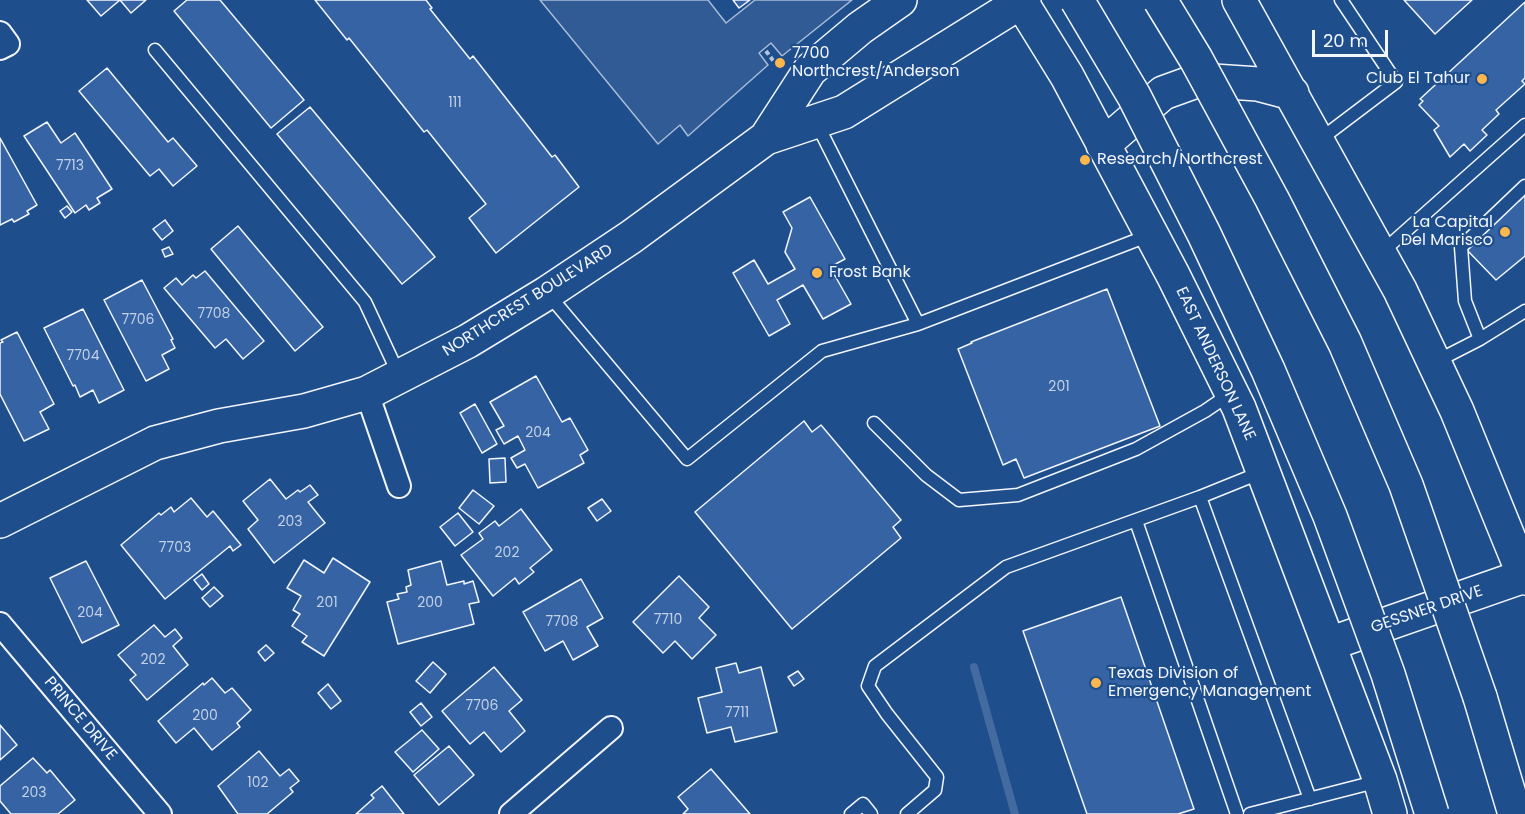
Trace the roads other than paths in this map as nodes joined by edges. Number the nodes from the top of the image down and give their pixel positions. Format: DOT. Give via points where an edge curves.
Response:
graph roads {
  1 [pos="900,0"];
  2 [pos="1077,0"];
  3 [pos="1160,0"];
  4 [pos="1239,0"];
  5 [pos="1341,0"];
  6 [pos="1022,1"];
  7 [pos="155,51"];
  8 [pos="1292,93"];
  9 [pos="815,121"];
  10 [pos="1525,125"];
  11 [pos="766,138"];
  12 [pos="1318,141"];
  13 [pos="1104,146"];
  14 [pos="1525,186"];
  15 [pos="1151,235"];
  16 [pos="1380,254"];
  17 [pos="547,293"];
  18 [pos="1525,311"];
  19 [pos="918,324"];
  20 [pos="1480,339"];
  21 [pos="1434,362"];
  22 [pos="400,376"];
  23 [pos="367,393"];
  24 [pos="1231,394"];
  25 [pos="873,423"];
  26 [pos="1263,472"];
  27 [pos="399,486"];
  28 [pos="1200,497"];
  29 [pos="1136,520"];
  30 [pos="0,521"];
  31 [pos="1525,576"];
  32 [pos="0,624"];
  33 [pos="1329,644"];
  34 [pos="1480,697"];
  35 [pos="611,728"];
  36 [pos="1525,776"];
  37 [pos="1380,780"];
  38 [pos="1310,799"];
  39 [pos="160,814"];
  40 [pos="511,814"];
  41 [pos="851,814"];
  42 [pos="871,814"];
  43 [pos="907,814"];
  44 [pos="1237,814"];
  45 [pos="1250,814"];
  46 [pos="1390,814"];
  47 [pos="1432,814"];
  48 [pos="1515,814"];
  1 -- 11 [label="main road, NORTHCREST BOULEVARD" via="810,70"];
  2 -- 47 [label="main road, bridge" via="1134,96 1268,370 1334,527 1388,674"];
  3 -- 34 [label="main road, bridge" via="1272,199 1345,343 1406,484"];
  4 -- 8 [label="main road"];
  5 -- 12 [label="lane" via="1396,82"];
  6 -- 9 [label="main road, NORTHCREST BOULEVARD" via="844,112"];
  6 -- 13 [label="main road, EAST ANDERSON LANE"];
  7 -- 22 [label="lane" via="365,302"];
  8 -- 12 [label="main road"];
  8 -- 13 [label="main road" via="1258,84 1199,80 1163,93"];
  9 -- 11 [label="main road, NORTHCREST BOULEVARD"];
  9 -- 19 [label="lane"];
  10 -- 16 [label="lane"];
  11 -- 17 [label="main road, NORTHCREST BOULEVARD"];
  12 -- 16 [label="main road"];
  13 -- 15 [label="main road, EAST ANDERSON LANE"];
  14 -- 20 [label="lane" via="1461,247 1466,301"];
  15 -- 19 [label="lane"];
  15 -- 24 [label="main road, EAST ANDERSON LANE"];
  16 -- 21 [label="main road"];
  17 -- 19 [label="lane" via="687,459 822,351"];
  17 -- 22 [label="main road, NORTHCREST BOULEVARD"];
  18 -- 20 [label="lane"];
  20 -- 21 [label="lane"];
  21 -- 31 [label="main road"];
  22 -- 23 [label="main road, NORTHCREST BOULEVARD"];
  23 -- 27 [label="street"];
  23 -- 30 [label="main road, NORTHCREST BOULEVARD" via="304,411 219,426 155,443"];
  24 -- 25 [label="lane" via="1136,449 1018,495 959,500 926,475"];
  24 -- 26 [label="main road, EAST ANDERSON LANE"];
  26 -- 28 [label="lane"];
  26 -- 33 [label="main road, EAST ANDERSON LANE"];
  28 -- 29 [label="lane"];
  28 -- 38 [label="lane"];
  29 -- 43 [label="lane" via="1006,567 874,666 868,686 937,777 935,790"];
  29 -- 44 [label="lane"];
  31 -- 33 [label="main road, GESSNER DRIVE"];
  32 -- 39 [label="street, PRINCE DRIVE"];
  33 -- 37 [label="main road, EAST ANDERSON LANE"];
  34 -- 36 [label="main road"];
  34 -- 48 [label="main road"];
  35 -- 40 [label="street"];
  37 -- 38 [label="lane"];
  37 -- 46 [label="main road, EAST ANDERSON LANE"];
  38 -- 45 [label="lane"];
  41 -- 42 [label="lane" via="863,804"];
}
